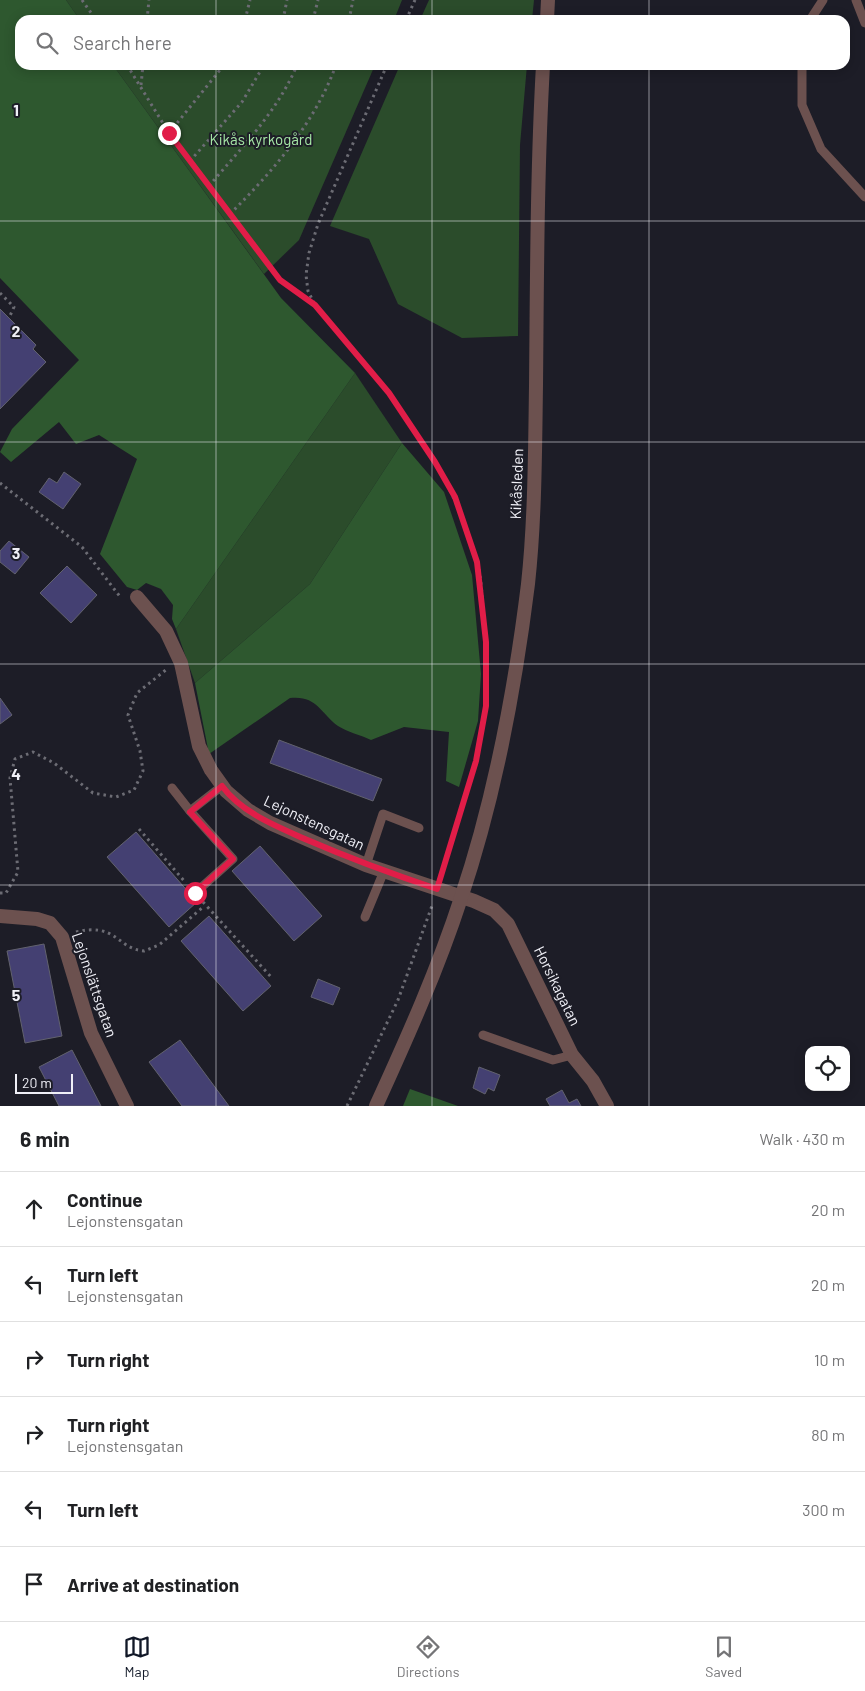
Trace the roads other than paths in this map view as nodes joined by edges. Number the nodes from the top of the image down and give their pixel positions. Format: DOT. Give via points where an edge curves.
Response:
graph roads {
  1 [pos="548,0"];
  2 [pos="823,0"];
  3 [pos="856,0"];
  4 [pos="547,15"];
  5 [pos="813,15"];
  6 [pos="865,23"];
  7 [pos="544,70"];
  8 [pos="802,70"];
  9 [pos="865,198"];
  10 [pos="130,600"];
  11 [pos="222,786"];
  12 [pos="172,788"];
  13 [pos="190,812"];
  14 [pos="419,828"];
  15 [pos="366,865"];
  16 [pos="384,872"];
  17 [pos="195,893"];
  18 [pos="462,897"];
  19 [pos="0,916"];
  20 [pos="365,917"];
  21 [pos="483,1036"];
  22 [pos="572,1055"];
  23 [pos="127,1106"];
  24 [pos="376,1106"];
  25 [pos="607,1106"];
  1 -- 4 [label="street"];
  2 -- 5 [label="lane"];
  3 -- 6 [label="lane"];
  7 -- 18 [label="street, Kikåsleden" via="538,156 535,485 528,583 500,751"];
  8 -- 9 [label="lane" via="802,105 821,149"];
  10 -- 11 [label="street, Lejonstensgatan" via="166,631 178,658 199,746"];
  11 -- 13 [label="lane"];
  11 -- 15 [label="street, Lejonstensgatan" via="248,810 270,823"];
  12 -- 13 [label="lane"];
  13 -- 17 [label="lane" via="233,859"];
  14 -- 15 [label="lane" via="383,814"];
  15 -- 16 [label="street, Lejonstensgatan"];
  16 -- 18 [label="street, Lejonstensgatan"];
  16 -- 20 [label="lane"];
  18 -- 22 [label="street, Horsikagatan" via="494,910 508,924"];
  18 -- 24 [label="street"];
  19 -- 23 [label="street, Lejonslättsgatan" via="37,919 50,924 62,936 91,1033"];
  21 -- 22 [label="lane" via="553,1060"];
  22 -- 25 [label="street, Horsikagatan"];
}
